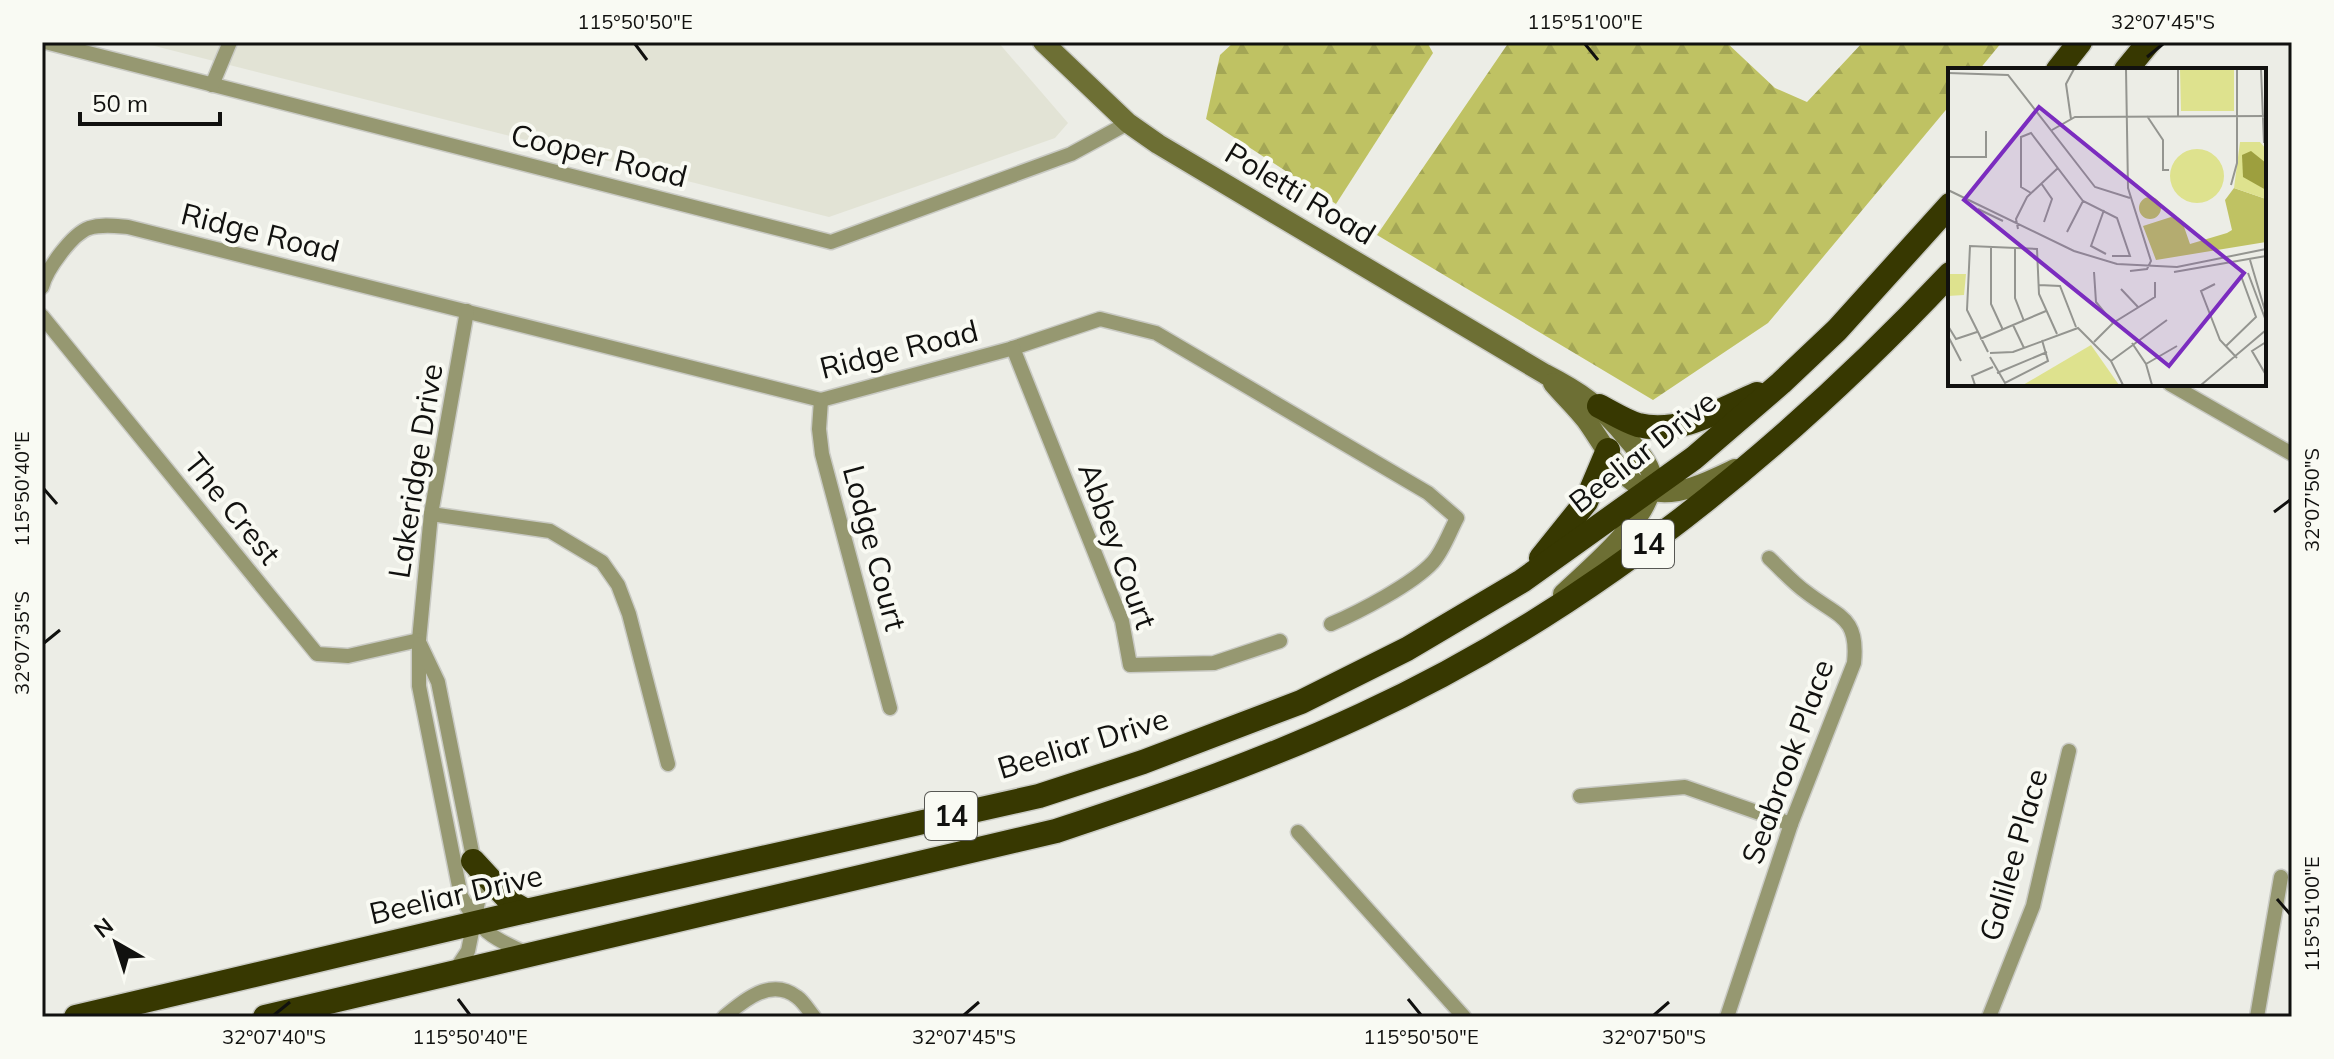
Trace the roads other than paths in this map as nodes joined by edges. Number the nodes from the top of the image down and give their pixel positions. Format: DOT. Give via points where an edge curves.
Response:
graph roads {
  1 [pos="45,42"];
  2 [pos="230,42"];
  3 [pos="1043,42"];
  4 [pos="2080,42"];
  5 [pos="2149,42"];
  6 [pos="2060,68"];
  7 [pos="2128,68"];
  8 [pos="212,85"];
  9 [pos="1128,123"];
  10 [pos="1948,207"];
  11 [pos="1948,276"];
  12 [pos="42,287"];
  13 [pos="467,311"];
  14 [pos="42,316"];
  15 [pos="1013,348"];
  16 [pos="1545,374"];
  17 [pos="1781,383"];
  18 [pos="2173,386"];
  19 [pos="821,400"];
  20 [pos="1599,406"];
  21 [pos="1608,450"];
  22 [pos="2292,454"];
  23 [pos="1757,460"];
  24 [pos="1650,491"];
  25 [pos="431,514"];
  26 [pos="1769,558"];
  27 [pos="1522,581"];
  28 [pos="1534,621"];
  29 [pos="1331,624"];
  30 [pos="419,640"];
  31 [pos="1280,641"];
  32 [pos="890,708"];
  33 [pos="2069,751"];
  34 [pos="668,764"];
  35 [pos="1580,796"];
  36 [pos="1791,824"];
  37 [pos="1298,832"];
  38 [pos="473,861"];
  39 [pos="2281,877"];
  40 [pos="526,911"];
  41 [pos="476,923"];
  42 [pos="530,954"];
  43 [pos="454,972"];
  44 [pos="76,1017"];
  45 [pos="265,1017"];
  46 [pos="724,1017"];
  47 [pos="814,1017"];
  48 [pos="1464,1017"];
  49 [pos="1727,1017"];
  50 [pos="1989,1017"];
  51 [pos="2257,1017"];
  1 -- 8 [label="street, Cooper Road"];
  2 -- 8 [label="street"];
  3 -- 9 [label="main road, Poletti Road"];
  4 -- 6 [label="highway"];
  5 -- 7 [label="highway"];
  8 -- 9 [label="street, Cooper Road" via="831,242 1071,154"];
  9 -- 16 [label="main road, Poletti Road"];
  10 -- 17 [label="highway, Beeliar Drive / 14" via="1873,292"];
  11 -- 23 [label="highway, 14" via="1866,361"];
  12 -- 13 [label="street, Ridge Road" via="60,254 85,229 103,225"];
  13 -- 19 [label="street, Ridge Road"];
  13 -- 25 [label="street, Lakeridge Drive"];
  14 -- 30 [label="street, The Crest" via="317,654 348,656"];
  15 -- 19 [label="street, Ridge Road"];
  15 -- 29 [label="street, Ridge Road" via="1100,319 1156,333 1428,493 1457,518 1434,561"];
  15 -- 31 [label="street, Abbey Court" via="1122,621 1130,665 1214,663"];
  16 -- 20 [label="main road, Poletti Road"];
  16 -- 21 [label="main road, Poletti Road"];
  17 -- 20 [label="highway" via="1686,424 1663,428 1635,424"];
  17 -- 24 [label="highway, Beeliar Drive / 14"];
  18 -- 22 [label="street"];
  19 -- 32 [label="street, Lodge Court" via="822,454"];
  20 -- 24 [label="main road, Poletti Road" via="1651,471"];
  21 -- 24 [label="main road, Poletti Road" via="1628,478"];
  21 -- 27 [label="highway" via="1586,502"];
  23 -- 24 [label="main road" via="1709,481 1667,493"];
  23 -- 28 [label="highway, 14" via="1649,544"];
  24 -- 27 [label="highway, Beeliar Drive / 14"];
  24 -- 28 [label="main road" via="1642,512"];
  25 -- 30 [label="street, Lakeridge Drive"];
  25 -- 34 [label="street" via="550,531 602,562 629,614"];
  26 -- 36 [label="street, Seabrook Place" via="1804,591 1845,618 1857,640 1854,663"];
  27 -- 40 [label="highway, Beeliar Drive / 14" via="1407,649 1301,702 1143,762 1039,796"];
  28 -- 42 [label="highway, 14" via="1431,681 1320,734 1147,801 1056,831"];
  30 -- 38 [label="street, Lakeridge Drive" via="438,682"];
  30 -- 41 [label="street, Lakeridge Drive" via="419,686 461,896"];
  33 -- 50 [label="street, Galilee Place" via="2033,906"];
  35 -- 36 [label="street" via="1685,787"];
  36 -- 49 [label="street, Seabrook Place"];
  37 -- 48 [label="street"];
  38 -- 40 [label="highway"];
  38 -- 41 [label="street, Lakeridge Drive" via="480,892"];
  39 -- 51 [label="street"];
  40 -- 41 [label="highway, Beeliar Drive / 14"];
  41 -- 42 [label="street" via="496,940"];
  41 -- 43 [label="street, Lakeridge Drive" via="468,951"];
  41 -- 44 [label="highway, Beeliar Drive / 14"];
  42 -- 43 [label="highway, 14"];
  43 -- 45 [label="highway, 14"];
  46 -- 47 [label="street" via="769,988 797,997"];
}
